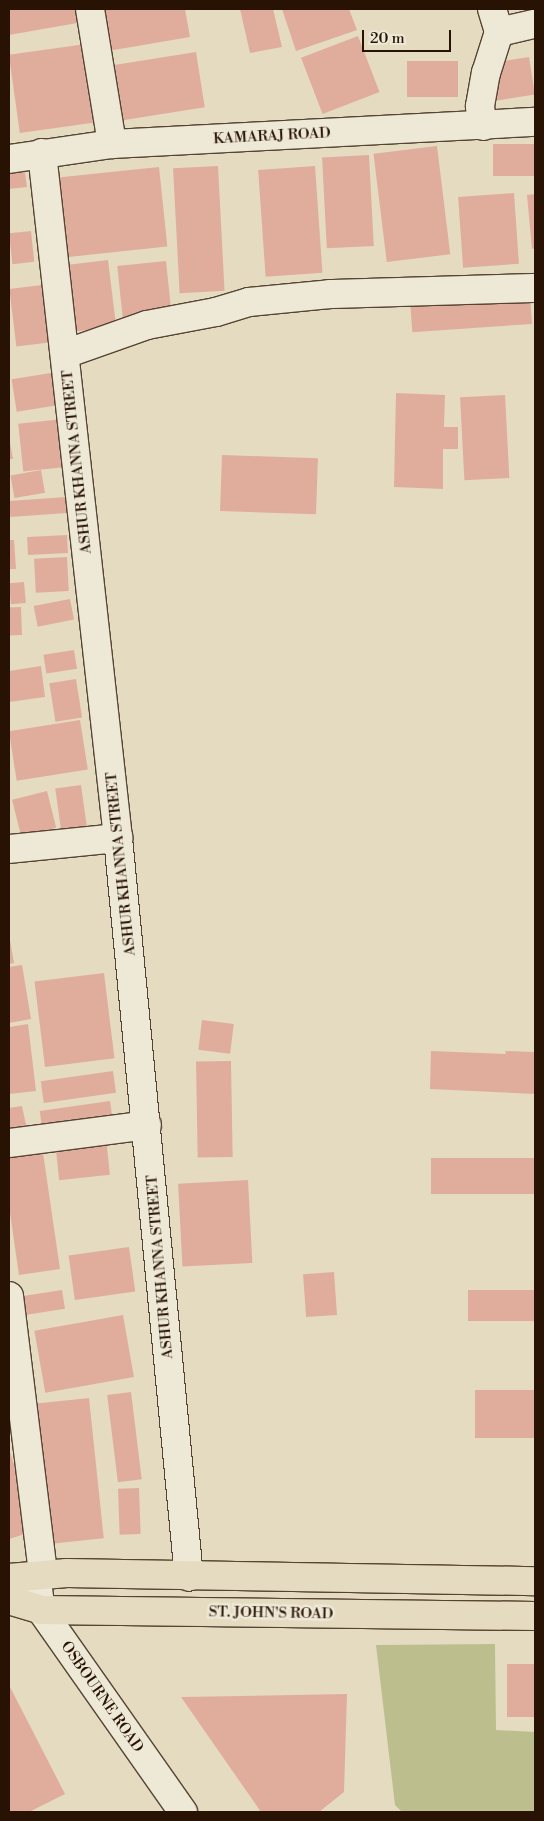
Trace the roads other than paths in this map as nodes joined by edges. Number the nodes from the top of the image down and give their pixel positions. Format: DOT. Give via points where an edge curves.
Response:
graph roads {
  1 [pos="90,9"];
  2 [pos="496,20"];
  3 [pos="535,24"];
  4 [pos="535,122"];
  5 [pos="483,126"];
  6 [pos="112,144"];
  7 [pos="42,153"];
  8 [pos="9,159"];
  9 [pos="535,288"];
  10 [pos="65,354"];
  11 [pos="118,838"];
  12 [pos="10,841"];
  13 [pos="147,1125"];
  14 [pos="9,1143"];
  15 [pos="9,1296"];
  16 [pos="39,1574"];
  17 [pos="189,1577"];
  18 [pos="9,1578"];
  19 [pos="535,1581"];
  20 [pos="9,1600"];
  21 [pos="40,1610"];
  22 [pos="535,1616"];
  23 [pos="183,1812"];
  1 -- 6 [label="street"];
  2 -- 3 [label="street"];
  2 -- 5 [label="street" via="480,106"];
  4 -- 5 [label="street, KAMARAJ ROAD"];
  5 -- 6 [label="street, KAMARAJ ROAD"];
  6 -- 7 [label="street, KAMARAJ ROAD"];
  7 -- 8 [label="street, KAMARAJ ROAD"];
  7 -- 10 [label="street, ASHUR KHANNA STREET"];
  9 -- 10 [label="street" via="330,294 249,302 147,325"];
  10 -- 11 [label="street, ASHUR KHANNA STREET"];
  11 -- 12 [label="street"];
  11 -- 13 [label="street, ASHUR KHANNA STREET"];
  13 -- 14 [label="street"];
  13 -- 17 [label="street, ASHUR KHANNA STREET"];
  15 -- 16 [label="street, OSBOURNE ROAD"];
  16 -- 17 [label="main road"];
  16 -- 18 [label="main road"];
  16 -- 21 [label="street, OSBOURNE ROAD"];
  17 -- 19 [label="main road"];
  20 -- 21 [label="main road, ST. JOHN'S ROAD"];
  21 -- 22 [label="main road, ST. JOHN'S ROAD"];
  21 -- 23 [label="street, OSBOURNE ROAD"];
}
